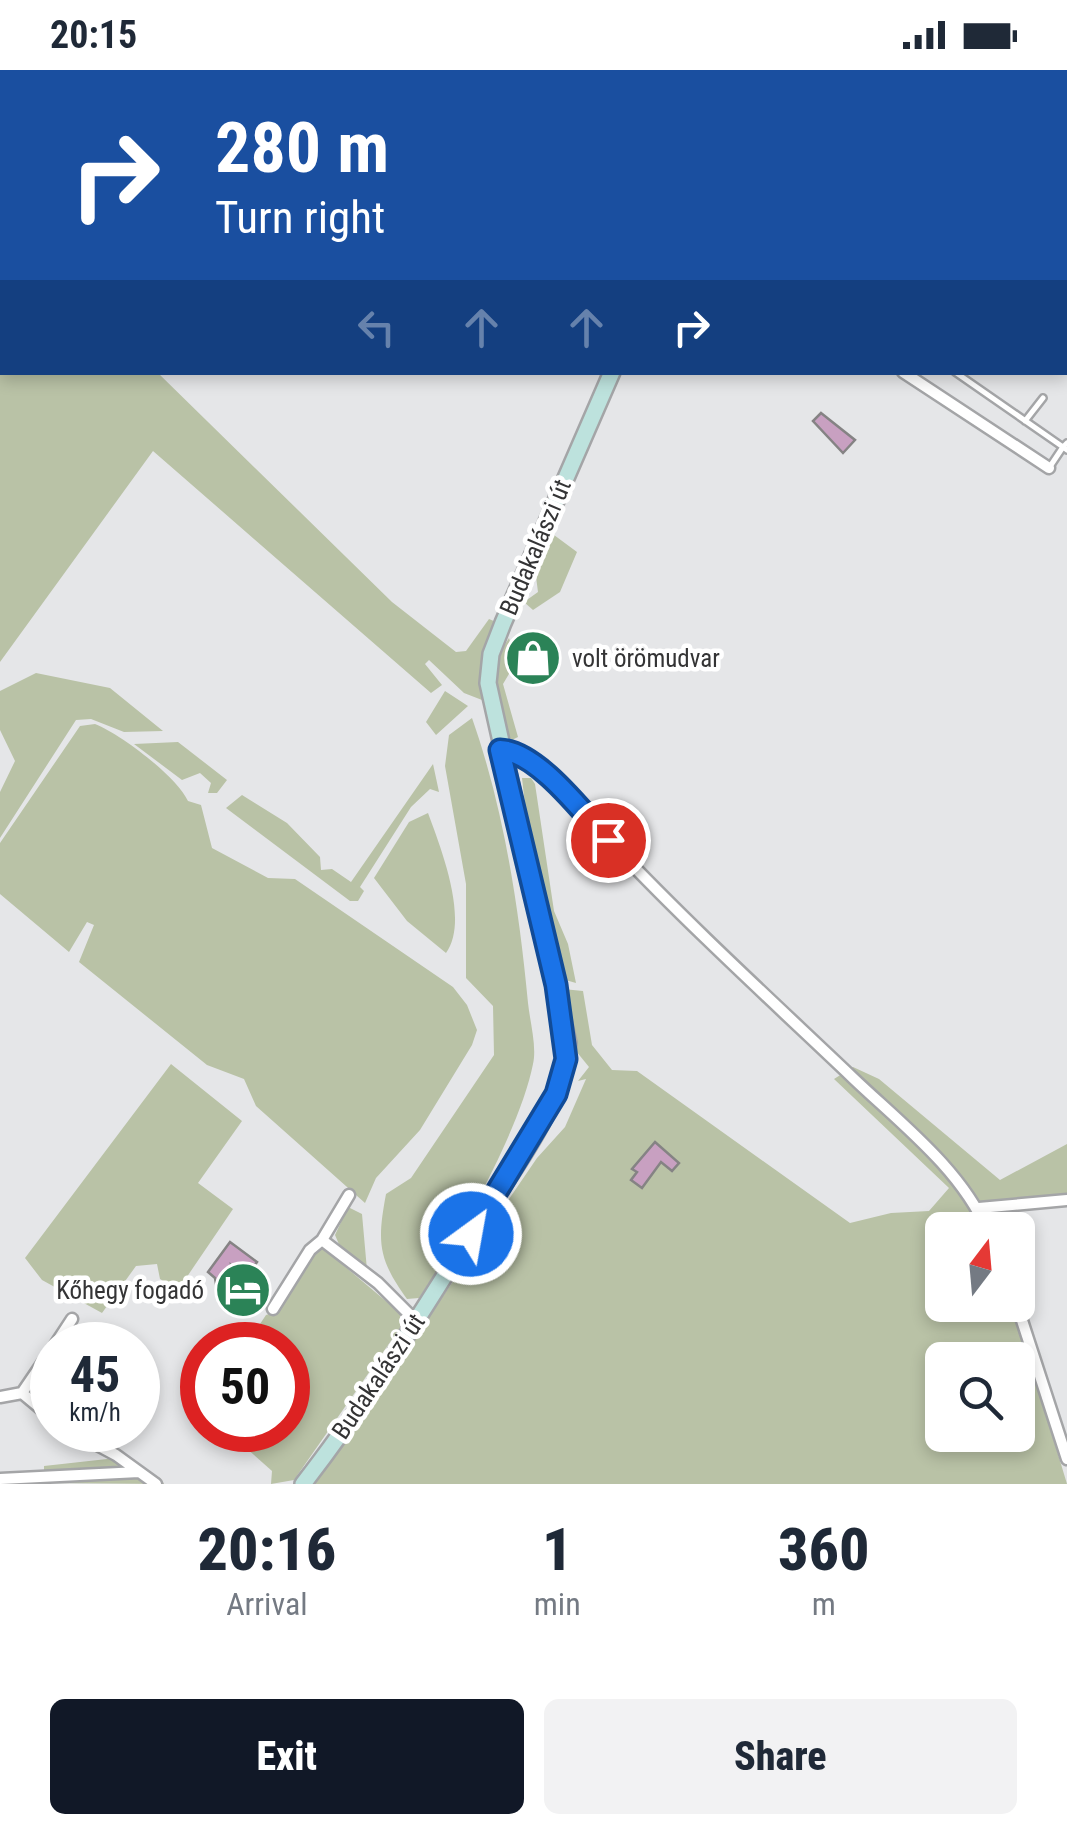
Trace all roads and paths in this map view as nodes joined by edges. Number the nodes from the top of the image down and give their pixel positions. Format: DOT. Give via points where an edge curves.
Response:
graph roads {
  1 [pos="611,375"];
  2 [pos="909,375"];
  3 [pos="958,375"];
  4 [pos="1043,398"];
  5 [pos="1025,421"];
  6 [pos="1066,447"];
  7 [pos="1049,468"];
  8 [pos="500,750"];
  9 [pos="350,1195"];
  10 [pos="1067,1200"];
  11 [pos="979,1208"];
  12 [pos="981,1212"];
  13 [pos="322,1240"];
  14 [pos="273,1310"];
  15 [pos="72,1319"];
  16 [pos="416,1321"];
  17 [pos="70,1322"];
  18 [pos="1023,1322"];
  19 [pos="30,1382"];
  20 [pos="22,1393"];
  21 [pos="0,1397"];
  22 [pos="30,1400"];
  23 [pos="106,1452"];
  24 [pos="1067,1459"];
  25 [pos="139,1472"];
  26 [pos="0,1479"];
  27 [pos="156,1484"];
  28 [pos="303,1484"];
  1 -- 8 [label="main road, Budakalászi út" via="491,654 488,683"];
  2 -- 7 [label="street"];
  3 -- 5 [label="lane"];
  4 -- 5 [label="lane"];
  5 -- 6 [label="lane"];
  6 -- 7 [label="lane"];
  8 -- 11 [label="street" via="518,754 546,775"];
  8 -- 16 [label="main road, Budakalászi út" via="556,985 566,1059 556,1094"];
  9 -- 13 [label="street"];
  10 -- 11 [label="street"];
  11 -- 12 [label="street"];
  13 -- 14 [label="street"];
  13 -- 16 [label="street"];
  15 -- 17 [label="street"];
  16 -- 28 [label="main road, Budakalászi út"];
  18 -- 24 [label="street"];
  19 -- 20 [label="street"];
  20 -- 21 [label="street"];
  20 -- 22 [label="street"];
  23 -- 25 [label="street"];
  25 -- 26 [label="street"];
  25 -- 27 [label="street"];
}
